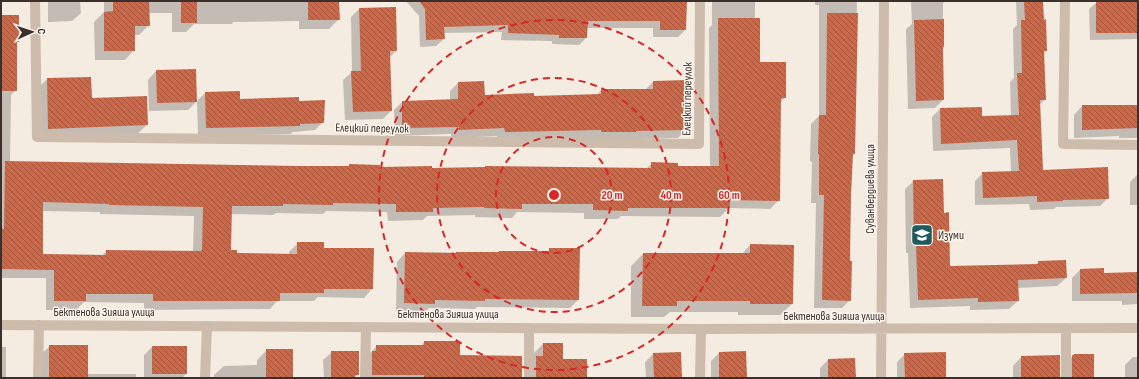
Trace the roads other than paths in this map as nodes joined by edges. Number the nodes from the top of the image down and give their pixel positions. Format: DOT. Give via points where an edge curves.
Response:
graph roads {
  1 [pos="35,1"];
  2 [pos="700,1"];
  3 [pos="884,1"];
  4 [pos="1065,1"];
  5 [pos="1138,145"];
  6 [pos="1,325"];
  7 [pos="39,325"];
  8 [pos="207,326"];
  9 [pos="366,327"];
  10 [pos="529,328"];
  11 [pos="1066,328"];
  12 [pos="1138,328"];
  13 [pos="701,329"];
  14 [pos="882,329"];
  15 [pos="38,378"];
  16 [pos="205,378"];
  17 [pos="365,378"];
  18 [pos="529,378"];
  19 [pos="700,378"];
  20 [pos="881,378"];
  21 [pos="1066,378"];
  1 -- 2 [label="street, Елецкий переулок" via="37,137 699,144"];
  3 -- 14 [label="street, Суванбердиева улица"];
  4 -- 5 [label="street" via="1063,144"];
  6 -- 7 [label="street, Бектенова Зияша улица"];
  7 -- 8 [label="street, Бектенова Зияша улица"];
  7 -- 15 [label="street"];
  8 -- 9 [label="street, Бектенова Зияша улица"];
  8 -- 16 [label="street"];
  9 -- 10 [label="street, Бектенова Зияша улица"];
  9 -- 17 [label="street"];
  10 -- 13 [label="street, Бектенова Зияша улица"];
  10 -- 18 [label="street"];
  11 -- 12 [label="street, Бектенова Зияша улица"];
  11 -- 14 [label="street, Бектенова Зияша улица"];
  11 -- 21 [label="street"];
  13 -- 14 [label="street, Бектенова Зияша улица"];
  13 -- 19 [label="street"];
  14 -- 20 [label="street, Суванбердиева улица"];
}
